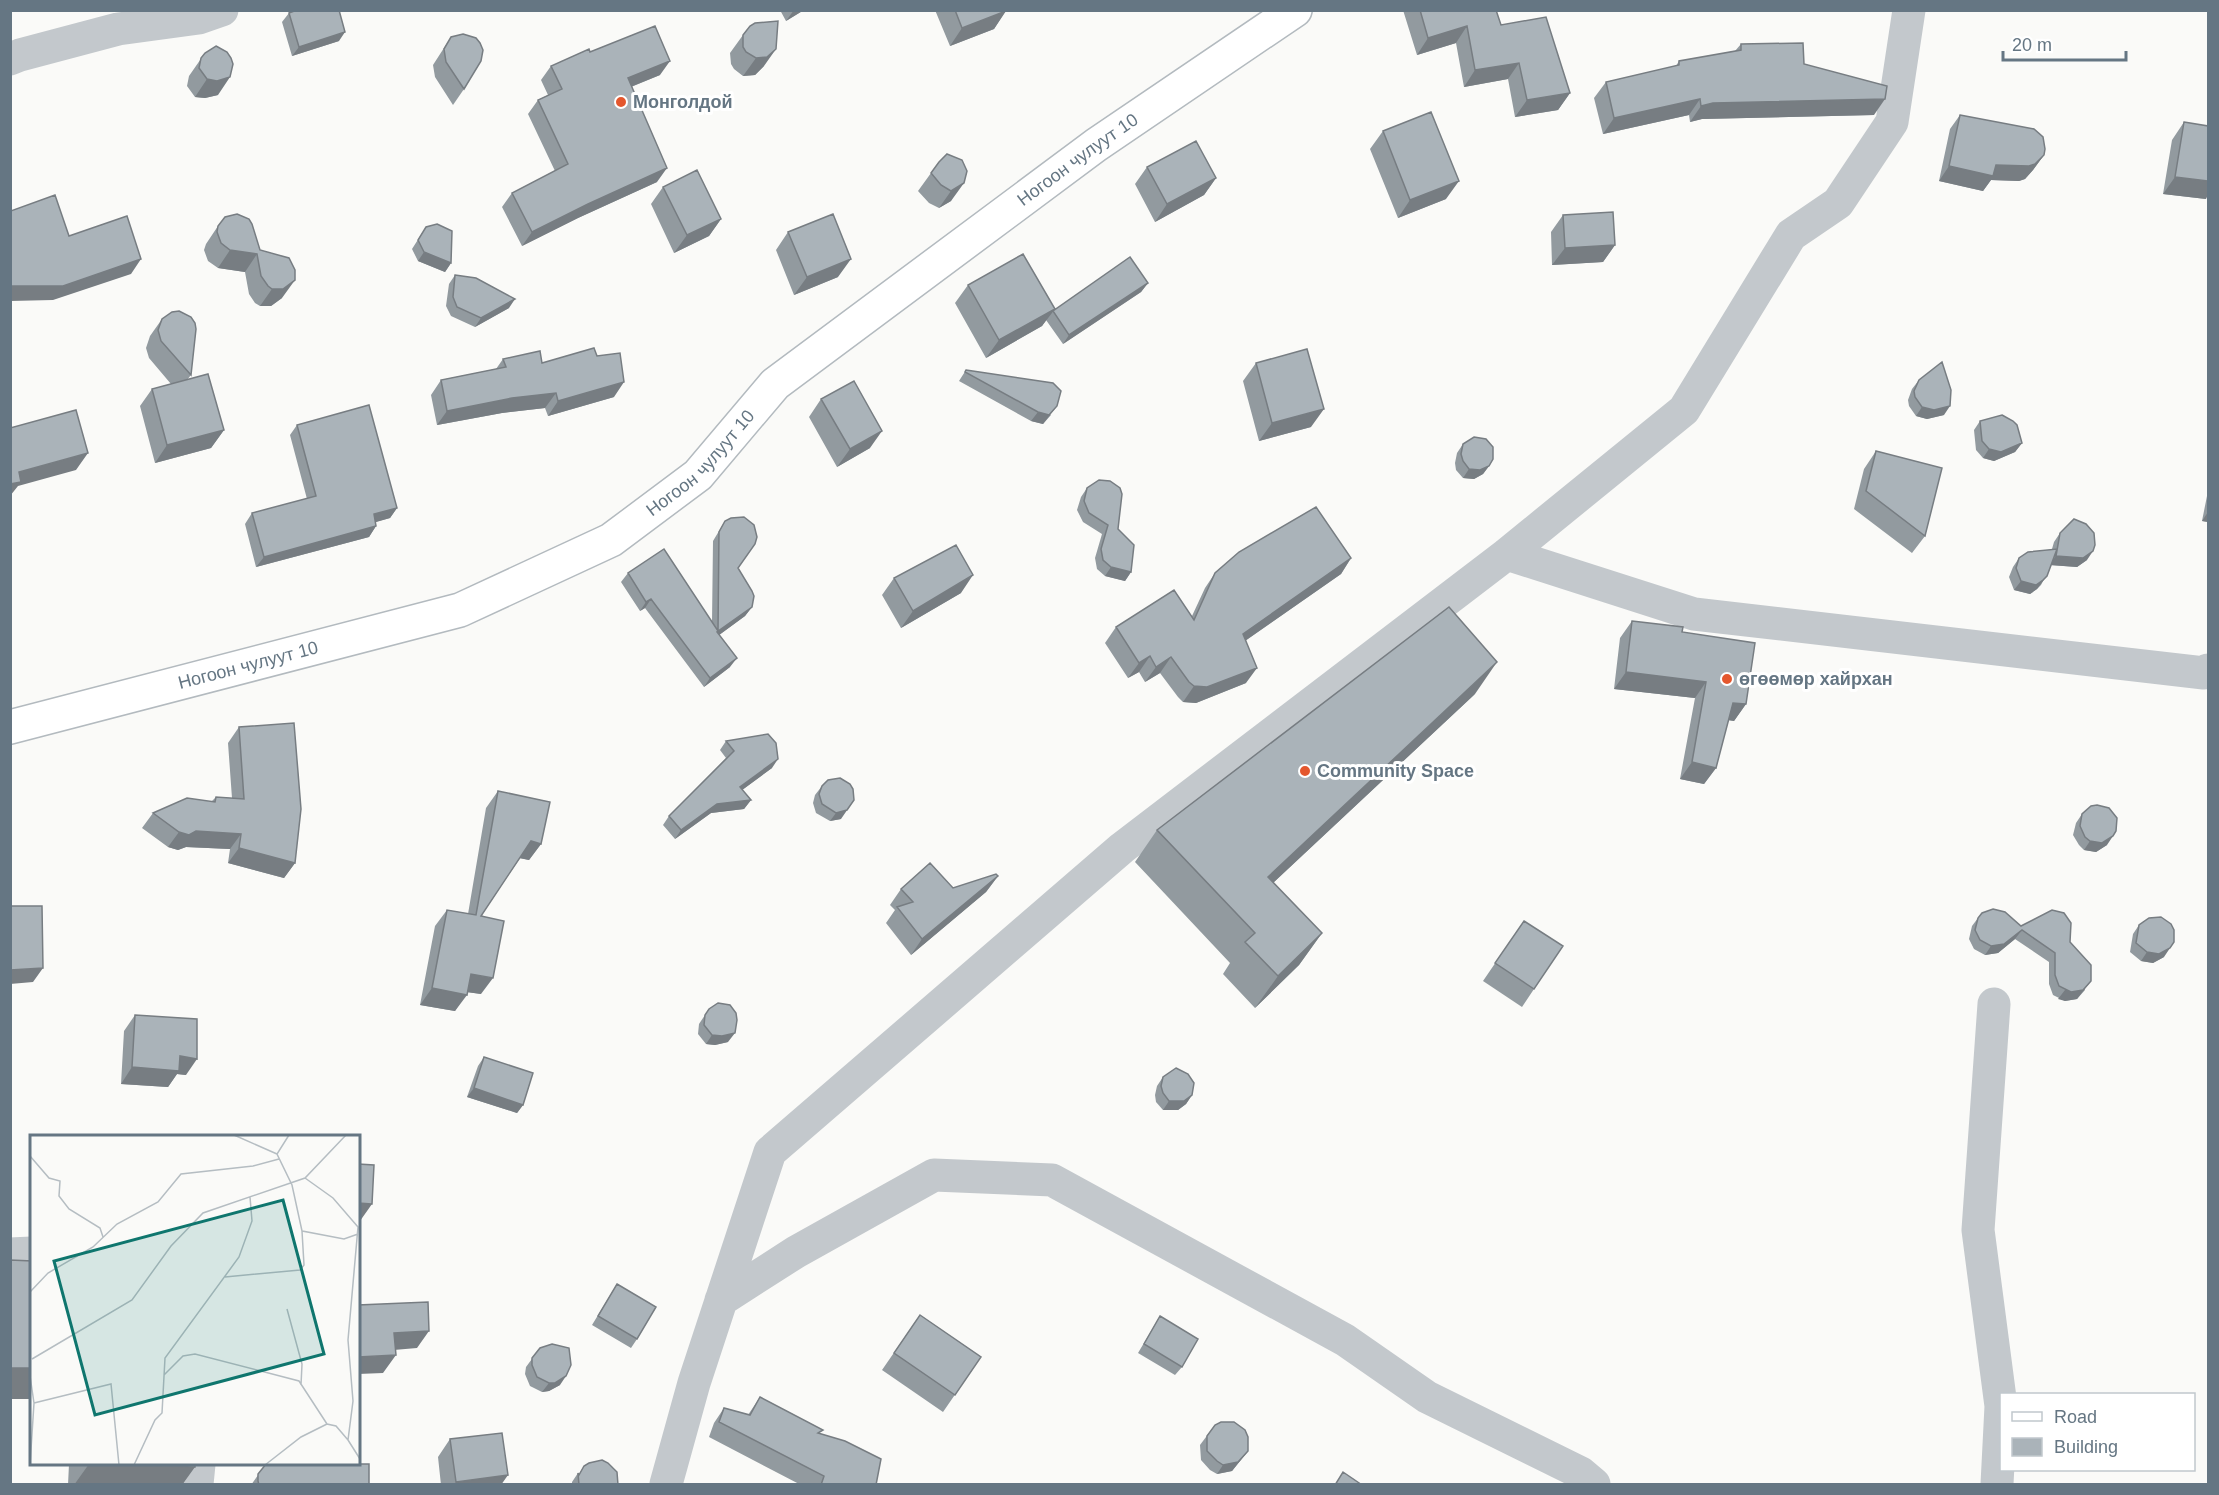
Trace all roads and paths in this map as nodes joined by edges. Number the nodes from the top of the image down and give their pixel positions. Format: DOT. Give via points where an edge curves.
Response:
graph roads {
  1 [pos="222,10"];
  2 [pos="1295,10"];
  3 [pos="1909,10"];
  4 [pos="10,59"];
  5 [pos="1507,554"];
  6 [pos="2208,670"];
  7 [pos="10,727"];
  8 [pos="1994,1005"];
  9 [pos="30,1253"];
  10 [pos="10,1254"];
  11 [pos="721,1300"];
  12 [pos="2000,1398"];
  13 [pos="2000,1426"];
  14 [pos="199,1465"];
  15 [pos="197,1485"];
  16 [pos="666,1485"];
  17 [pos="1594,1485"];
  18 [pos="1997,1485"];
  1 -- 4 [label="street" via="199,18 118,29"];
  2 -- 7 [label="street, Ногоон чулуут 10" via="1096,145 775,384 698,475 611,540 460,610"];
  3 -- 5 [label="street" via="1892,122 1838,203 1791,235 1684,410"];
  5 -- 6 [label="street" via="1694,614 2204,673"];
  5 -- 11 [label="street" via="1122,848 770,1152"];
  8 -- 12 [label="street" via="1978,1230"];
  9 -- 10 [label="street"];
  11 -- 16 [label="street"];
  11 -- 17 [label="street" via="796,1252 934,1175 1052,1180 1345,1340 1427,1396 1581,1473"];
  13 -- 18 [label="street"];
  14 -- 15 [label="street"];
}
